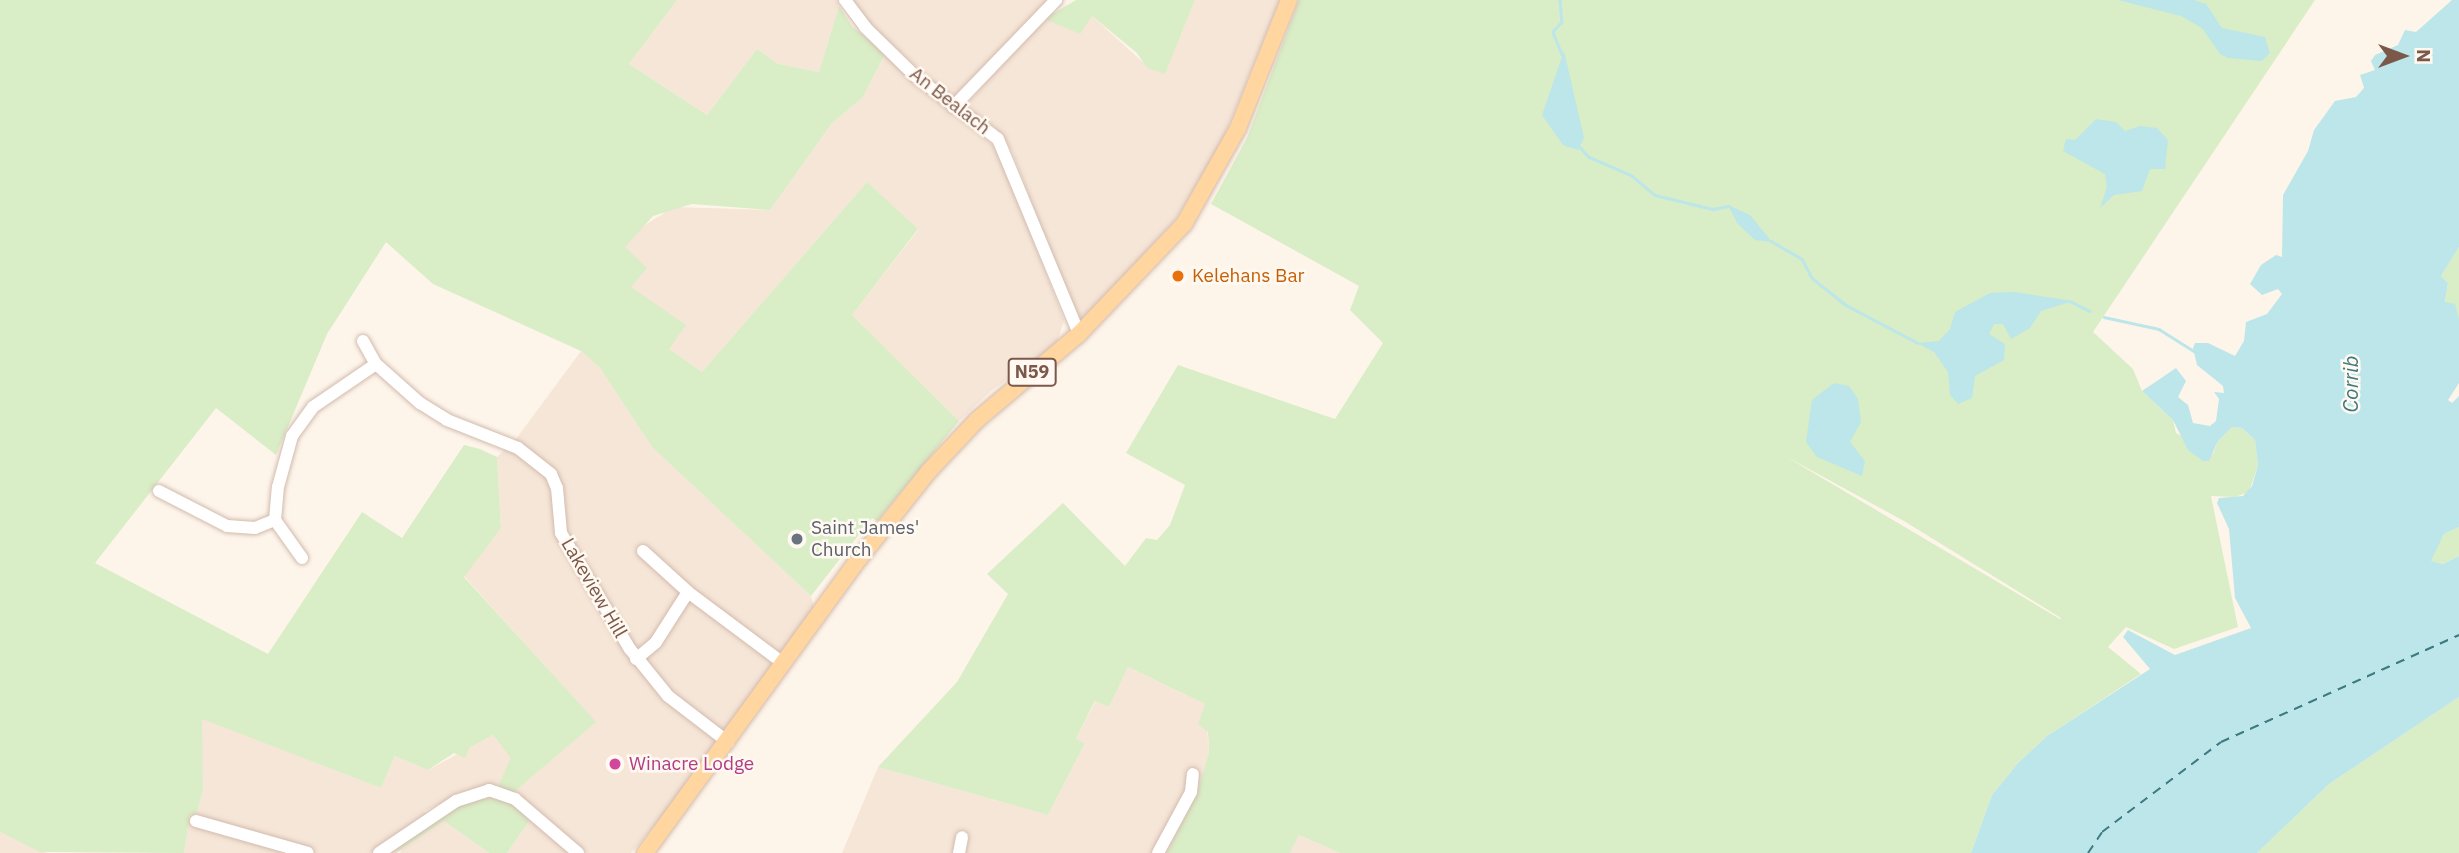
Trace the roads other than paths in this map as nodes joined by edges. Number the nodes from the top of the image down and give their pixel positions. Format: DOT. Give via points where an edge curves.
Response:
graph roads {
  1 [pos="845,0"];
  2 [pos="1056,0"];
  3 [pos="1289,0"];
  4 [pos="954,107"];
  5 [pos="1079,334"];
  6 [pos="363,341"];
  7 [pos="376,364"];
  8 [pos="180,486"];
  9 [pos="159,491"];
  10 [pos="173,499"];
  11 [pos="275,520"];
  12 [pos="643,551"];
  13 [pos="302,558"];
  14 [pos="688,592"];
  15 [pos="636,659"];
  16 [pos="783,663"];
  17 [pos="728,742"];
  18 [pos="1193,774"];
  19 [pos="196,821"];
  20 [pos="962,837"];
  21 [pos="308,853"];
  22 [pos="379,853"];
  23 [pos="578,853"];
  24 [pos="645,853"];
  25 [pos="958,853"];
  26 [pos="1158,853"];
  1 -- 4 [label="street, An Bealach" via="864,27"];
  2 -- 4 [label="street"];
  3 -- 5 [label="main road, N59" via="1236,132 1180,229"];
  4 -- 5 [label="street, An Bealach" via="993,134 1003,148"];
  5 -- 16 [label="main road, N59" via="945,453"];
  6 -- 7 [label="street, Lakeview Hill"];
  7 -- 11 [label="street" via="325,398 298,424 285,458"];
  7 -- 15 [label="street, Lakeview Hill" via="436,414 518,448 551,474 557,488 561,533"];
  8 -- 10 [label="street"];
  9 -- 10 [label="street"];
  10 -- 11 [label="street" via="228,526 256,528"];
  11 -- 13 [label="street"];
  12 -- 14 [label="street"];
  14 -- 15 [label="street" via="656,642"];
  14 -- 16 [label="street"];
  15 -- 17 [label="street, Lakeview Hill" via="668,696"];
  16 -- 17 [label="main road, N59"];
  17 -- 24 [label="main road, N59"];
  18 -- 26 [label="street" via="1191,792"];
  19 -- 21 [label="street"];
  20 -- 25 [label="street"];
  22 -- 23 [label="street" via="456,801 489,790 515,799"];
}
